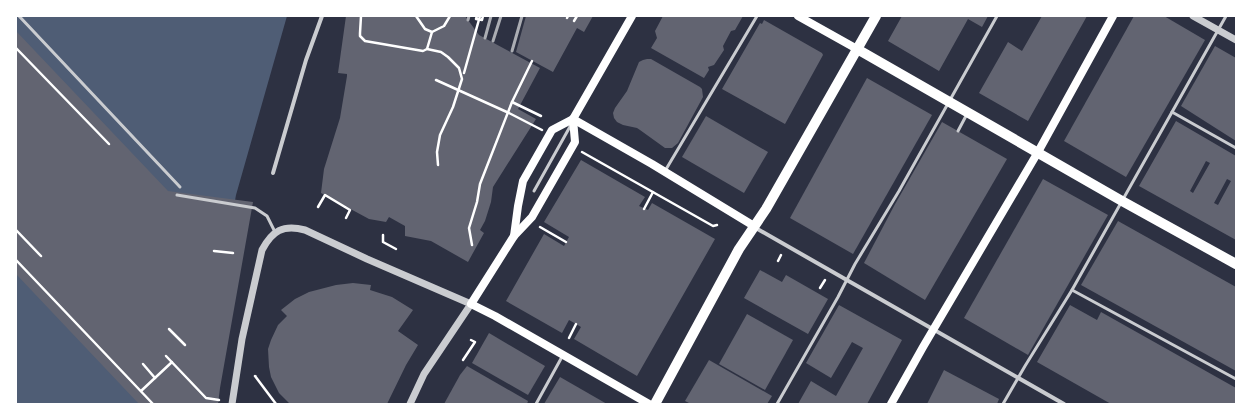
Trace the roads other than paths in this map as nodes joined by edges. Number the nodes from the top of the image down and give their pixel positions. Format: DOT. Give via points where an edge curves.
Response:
graph roads {
  1 [pos="19,16"];
  2 [pos="322,16"];
  3 [pos="632,16"];
  4 [pos="757,16"];
  5 [pos="798,16"];
  6 [pos="876,16"];
  7 [pos="998,16"];
  8 [pos="1112,16"];
  9 [pos="1193,16"];
  10 [pos="1226,16"];
  11 [pos="1218,30"];
  12 [pos="1236,40"];
  13 [pos="857,49"];
  14 [pos="949,102"];
  15 [pos="968,112"];
  16 [pos="1172,112"];
  17 [pos="573,119"];
  18 [pos="958,131"];
  19 [pos="1236,148"];
  20 [pos="1038,152"];
  21 [pos="664,172"];
  22 [pos="273,173"];
  23 [pos="180,188"];
  24 [pos="534,191"];
  25 [pos="177,195"];
  26 [pos="1122,201"];
  27 [pos="754,226"];
  28 [pos="275,232"];
  29 [pos="514,236"];
  30 [pos="1236,264"];
  31 [pos="847,280"];
  32 [pos="1072,290"];
  33 [pos="471,304"];
  34 [pos="934,329"];
  35 [pos="563,355"];
  36 [pos="1018,378"];
  37 [pos="1236,378"];
  38 [pos="232,404"];
  39 [pos="410,404"];
  40 [pos="536,404"];
  41 [pos="649,404"];
  42 [pos="655,404"];
  43 [pos="777,404"];
  44 [pos="891,404"];
  45 [pos="1003,404"];
  46 [pos="1064,404"];
  1 -- 23 [label="lane"];
  2 -- 22 [label="street" via="306,60"];
  3 -- 17 [label="main road"];
  4 -- 21 [label="lane"];
  5 -- 13 [label="main road"];
  6 -- 13 [label="main road"];
  7 -- 14 [label="lane"];
  8 -- 20 [label="main road"];
  9 -- 11 [label="street"];
  10 -- 11 [label="lane"];
  11 -- 12 [label="street"];
  11 -- 16 [label="lane"];
  13 -- 14 [label="main road"];
  13 -- 27 [label="main road"];
  14 -- 15 [label="main road"];
  14 -- 31 [label="lane"];
  15 -- 18 [label="lane"];
  15 -- 20 [label="main road"];
  16 -- 19 [label="lane"];
  16 -- 26 [label="lane"];
  17 -- 21 [label="main road"];
  17 -- 24 [label="lane"];
  17 -- 29 [label="main road" via="575,142 532,217"];
  17 -- 29 [label="main road" via="552,130 523,181"];
  20 -- 26 [label="main road"];
  20 -- 34 [label="main road"];
  21 -- 27 [label="main road"];
  25 -- 28 [label="lane" via="252,207 267,216"];
  26 -- 30 [label="main road"];
  26 -- 32 [label="lane"];
  27 -- 31 [label="street"];
  27 -- 42 [label="main road"];
  28 -- 33 [label="street" via="293,227 304,230"];
  28 -- 38 [label="street" via="262,250 242,339"];
  29 -- 33 [label="main road"];
  31 -- 34 [label="street"];
  31 -- 43 [label="lane"];
  32 -- 36 [label="lane"];
  32 -- 37 [label="lane"];
  33 -- 35 [label="main road"];
  33 -- 39 [label="street" via="424,374"];
  34 -- 36 [label="street"];
  34 -- 44 [label="main road"];
  35 -- 40 [label="lane"];
  35 -- 41 [label="main road"];
  36 -- 45 [label="lane"];
  36 -- 46 [label="street"];
}
